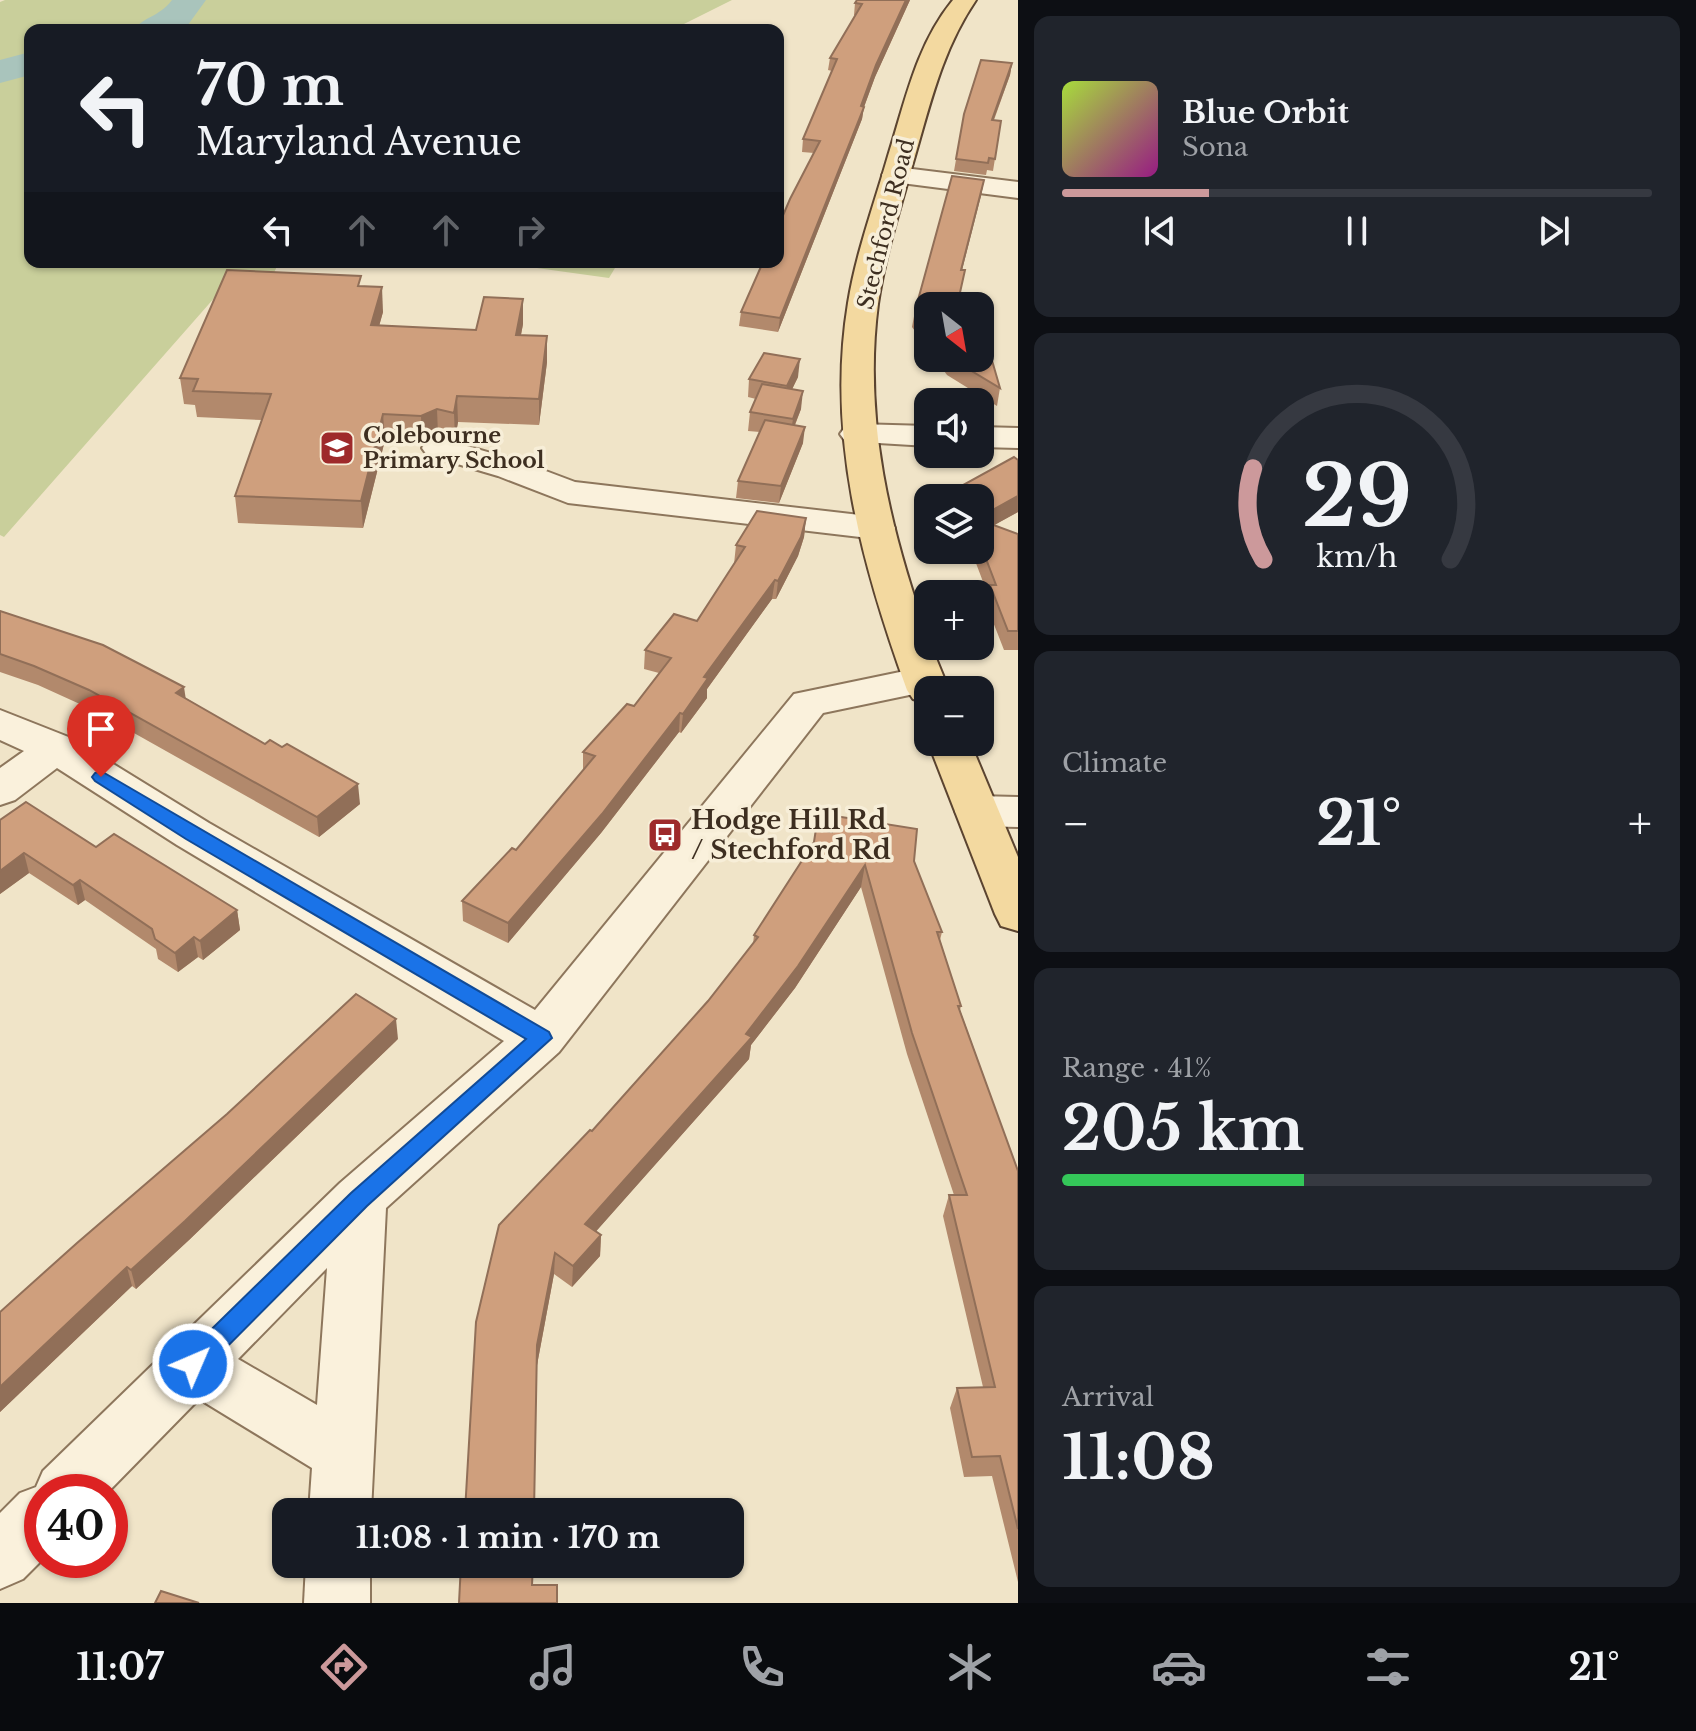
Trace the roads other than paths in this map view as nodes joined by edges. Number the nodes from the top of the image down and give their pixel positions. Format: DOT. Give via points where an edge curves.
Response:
graph roads {
  1 [pos="965,0"];
  2 [pos="896,175"];
  3 [pos="1018,190"];
  4 [pos="857,434"];
  5 [pos="914,436"];
  6 [pos="994,437"];
  7 [pos="1018,438"];
  8 [pos="439,448"];
  9 [pos="877,528"];
  10 [pos="923,676"];
  11 [pos="914,687"];
  12 [pos="0,724"];
  13 [pos="56,748"];
  14 [pos="959,756"];
  15 [pos="0,790"];
  16 [pos="997,812"];
  17 [pos="1018,914"];
  18 [pos="541,1038"];
  19 [pos="359,1199"];
  20 [pos="193,1364"];
  21 [pos="343,1453"];
  22 [pos="83,1474"];
  23 [pos="341,1498"];
  24 [pos="24,1533"];
  25 [pos="0,1557"];
  26 [pos="338,1578"];
  27 [pos="337,1603"];
  1 -- 2 [label="main road, Stechford Road" via="934,53"];
  2 -- 3 [label="street"];
  2 -- 4 [label="main road, Stechford Road" via="863,308"];
  4 -- 5 [label="street"];
  4 -- 9 [label="main road, Stechford Road"];
  6 -- 7 [label="street"];
  8 -- 9 [label="street" via="568,492"];
  9 -- 10 [label="main road, Stechford Road"];
  11 -- 18 [label="street" via="809,703"];
  12 -- 13 [label="street"];
  13 -- 15 [label="street"];
  13 -- 18 [label="street"];
  14 -- 16 [label="main road"];
  16 -- 17 [label="main road"];
  18 -- 19 [label="street"];
  19 -- 20 [label="street"];
  19 -- 21 [label="street"];
  20 -- 21 [label="street"];
  20 -- 22 [label="street"];
  21 -- 23 [label="street"];
  24 -- 25 [label="street"];
  26 -- 27 [label="street"];
}
